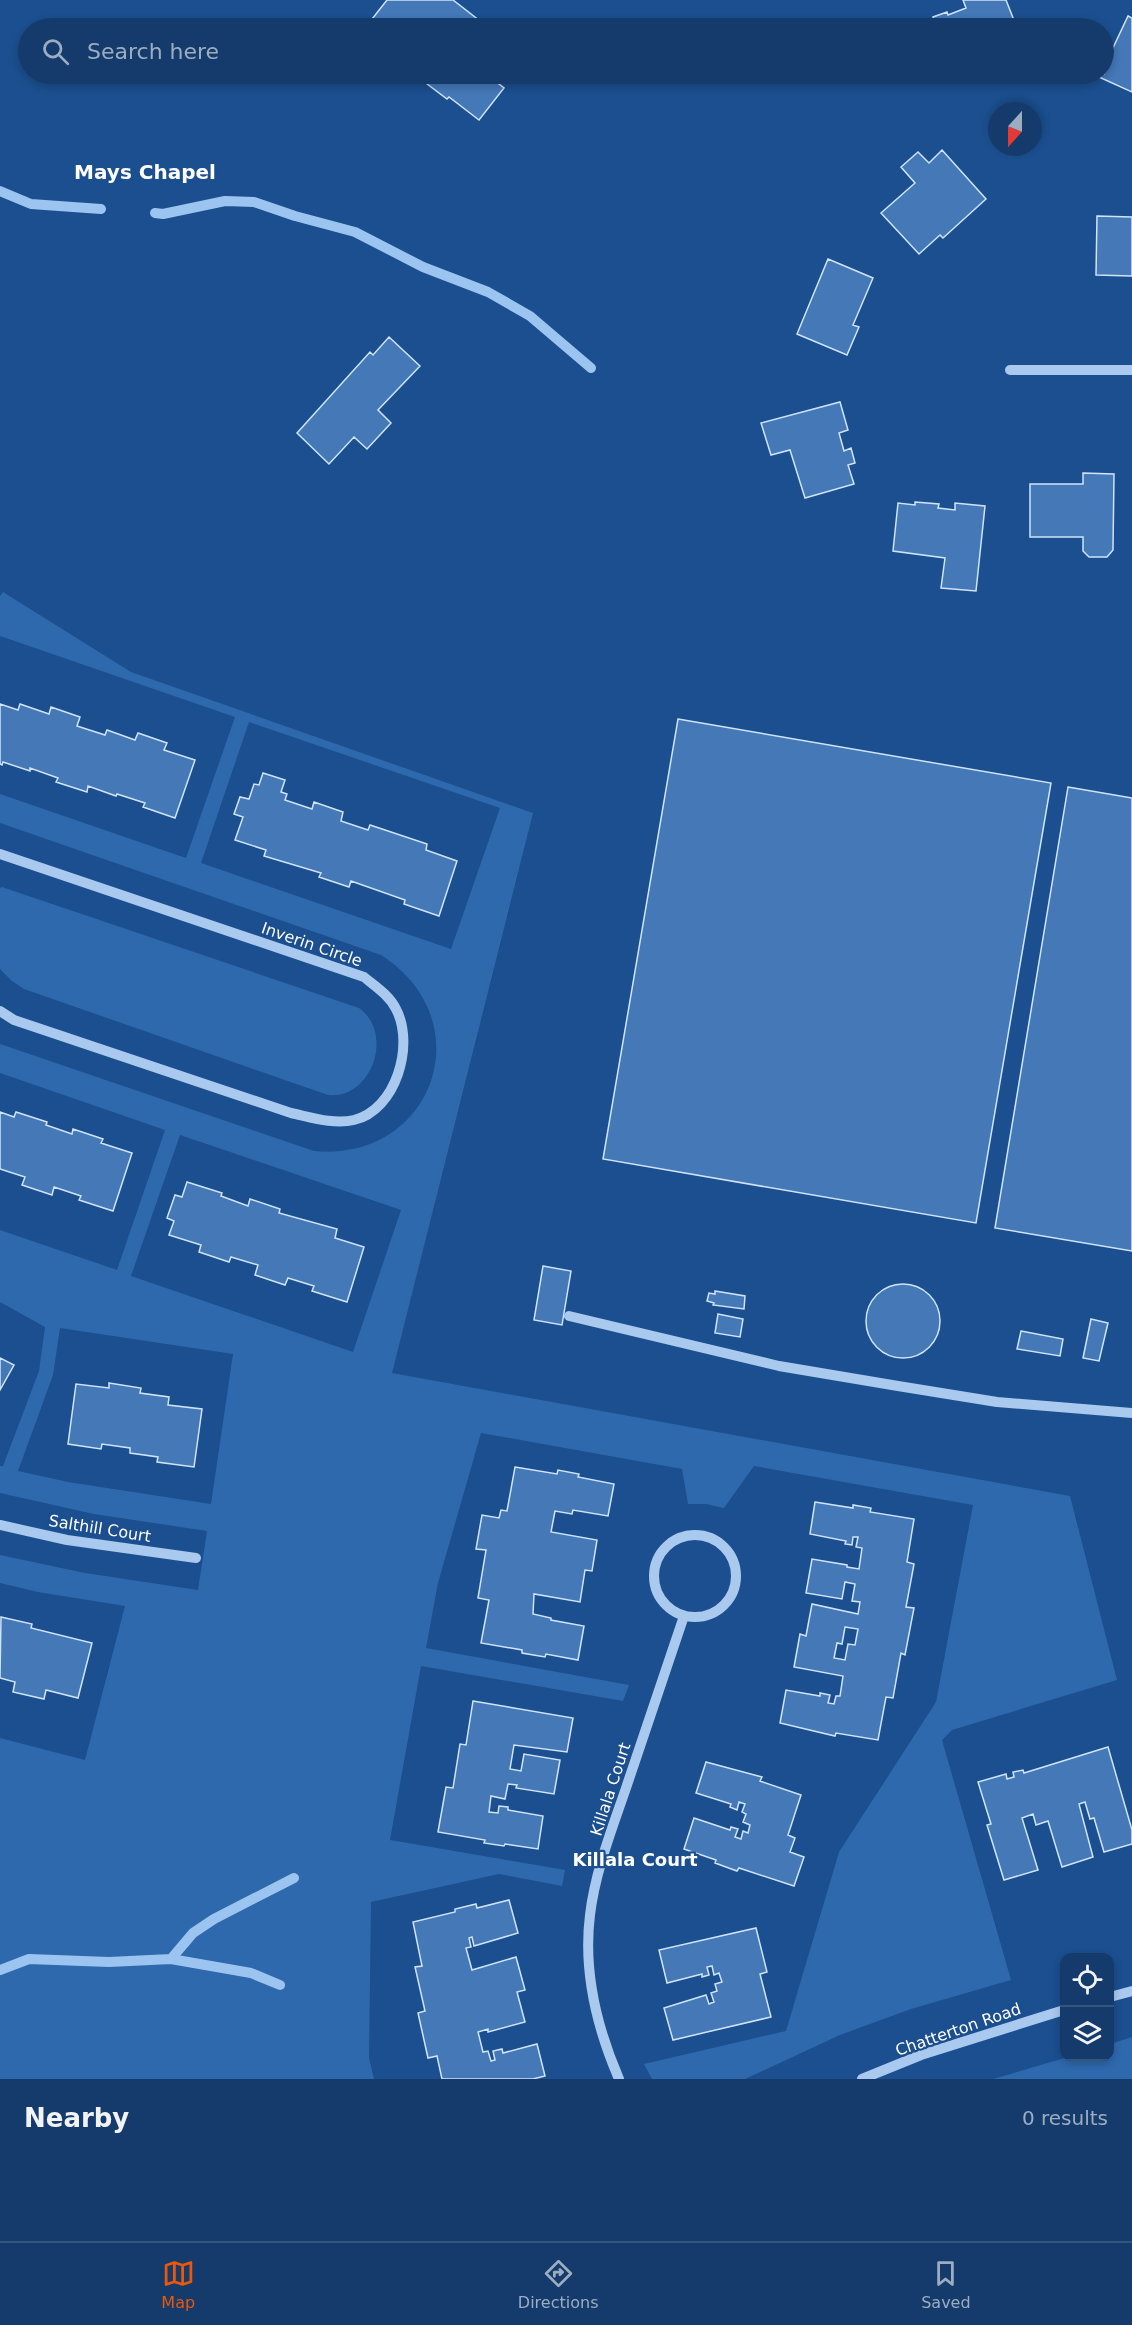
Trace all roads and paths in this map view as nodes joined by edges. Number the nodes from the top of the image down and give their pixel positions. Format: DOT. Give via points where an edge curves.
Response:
graph roads {
  1 [pos="1010,370"];
  2 [pos="1132,370"];
  3 [pos="0,854"];
  4 [pos="0,1011"];
  5 [pos="569,1316"];
  6 [pos="1132,1413"];
  7 [pos="0,1525"];
  8 [pos="196,1558"];
  9 [pos="684,1616"];
  10 [pos="1132,1991"];
  11 [pos="1114,1996"];
  12 [pos="1060,2012"];
  13 [pos="619,2079"];
  14 [pos="862,2079"];
  1 -- 2 [label="street"];
  3 -- 4 [label="street, Inverin Circle" via="364,977 386,994 397,1010 403,1034 402,1059 393,1086 376,1110 354,1120 328,1121 291,1113 14,1020"];
  5 -- 6 [label="street" via="779,1366 888,1385 996,1402"];
  7 -- 8 [label="street, Salthill Court" via="67,1540"];
  9 -- 9 [label="street" via="707,1616 723,1607 733,1593 737,1575 733,1560 724,1546 707,1536 684,1536 669,1543 659,1555 654,1571 655,1589 661,1600"];
  9 -- 13 [label="street, Killala Court" via="610,1836 590,1916 594,2000 604,2044"];
  10 -- 11 [label="street"];
  12 -- 14 [label="street, Chatterton Road" via="921,2055"];
}
